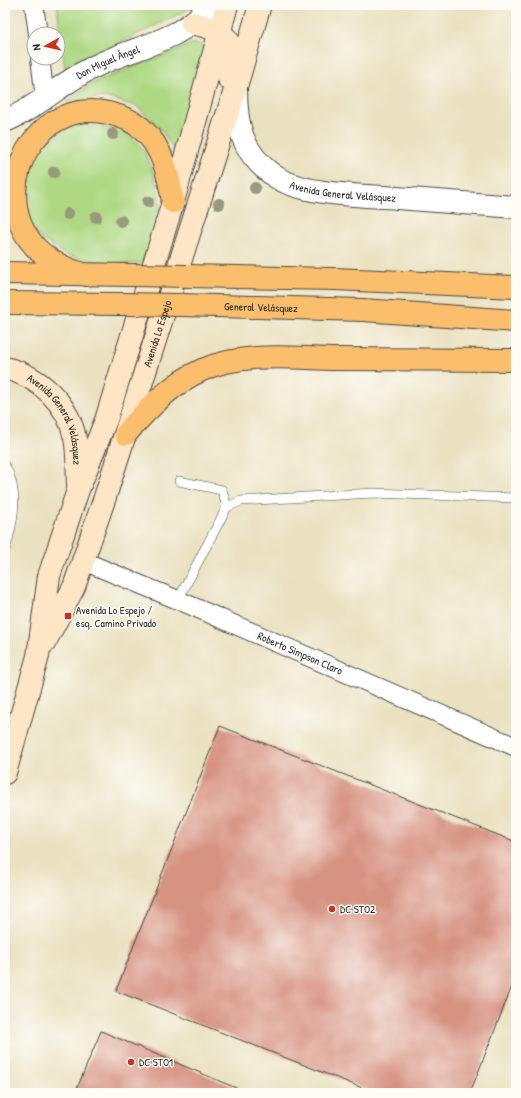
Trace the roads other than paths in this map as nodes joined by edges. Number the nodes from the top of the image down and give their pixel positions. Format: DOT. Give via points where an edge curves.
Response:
graph roads {
  1 [pos="34,5"];
  2 [pos="212,5"];
  3 [pos="227,5"];
  4 [pos="260,5"];
  5 [pos="192,23"];
  6 [pos="37,26"];
  7 [pos="219,32"];
  8 [pos="41,66"];
  9 [pos="236,87"];
  10 [pos="45,98"];
  11 [pos="5,122"];
  12 [pos="219,139"];
  13 [pos="173,202"];
  14 [pos="516,207"];
  15 [pos="5,273"];
  16 [pos="87,275"];
  17 [pos="516,287"];
  18 [pos="5,303"];
  19 [pos="516,321"];
  20 [pos="516,360"];
  21 [pos="5,368"];
  22 [pos="126,434"];
  23 [pos="5,466"];
  24 [pos="178,480"];
  25 [pos="78,490"];
  26 [pos="15,498"];
  27 [pos="516,498"];
  28 [pos="5,499"];
  29 [pos="227,507"];
  30 [pos="5,550"];
  31 [pos="83,561"];
  32 [pos="178,600"];
  33 [pos="38,656"];
  34 [pos="516,747"];
  35 [pos="5,773"];
  1 -- 6 [label="street"];
  2 -- 5 [label="street, Don Miguel Ángel"];
  3 -- 7 [label="main road, Avenida Lo Espejo"];
  4 -- 9 [label="main road, Avenida Lo Espejo"];
  5 -- 7 [label="main road"];
  5 -- 10 [label="street, Don Miguel Ángel" via="160,40 100,63"];
  7 -- 12 [label="main road" via="229,42 233,58 222,102"];
  7 -- 13 [label="main road, Avenida Lo Espejo"];
  8 -- 10 [label="street"];
  9 -- 12 [label="main road, Avenida Lo Espejo"];
  9 -- 14 [label="street, Avenida General Velásquez" via="236,115 245,143 262,166 286,182 299,187 336,193"];
  10 -- 11 [label="street, Don Miguel Ángel"];
  12 -- 22 [label="main road, Avenida Lo Espejo"];
  13 -- 16 [label="highway" via="168,174 156,147 147,134 125,118 104,112 81,112 59,118 39,132 24,153 15,178 14,203 17,216 30,240 49,259 74,272"];
  13 -- 25 [label="main road, Avenida Lo Espejo" via="106,420"];
  15 -- 16 [label="highway"];
  16 -- 17 [label="highway, bridge" via="342,279"];
  18 -- 19 [label="highway, General Velásquez, bridge" via="363,310"];
  20 -- 22 [label="highway" via="280,358 229,362 202,370 180,383 149,409"];
  21 -- 25 [label="main road, Avenida General Velásquez" via="35,380 56,398 64,410 75,438"];
  22 -- 31 [label="main road, Avenida Lo Espejo"];
  23 -- 26 [label="lane" via="11,477"];
  24 -- 29 [label="lane" via="222,490"];
  25 -- 33 [label="main road, Avenida Lo Espejo" via="49,576"];
  26 -- 28 [label="lane"];
  26 -- 30 [label="lane"];
  27 -- 29 [label="lane" via="373,493 241,501"];
  29 -- 32 [label="lane"];
  31 -- 32 [label="street, Roberto Simpson Claro"];
  31 -- 33 [label="main road, Avenida Lo Espejo" via="74,587"];
  32 -- 34 [label="street, Roberto Simpson Claro"];
  33 -- 35 [label="main road, Avenida Lo Espejo"];
}
